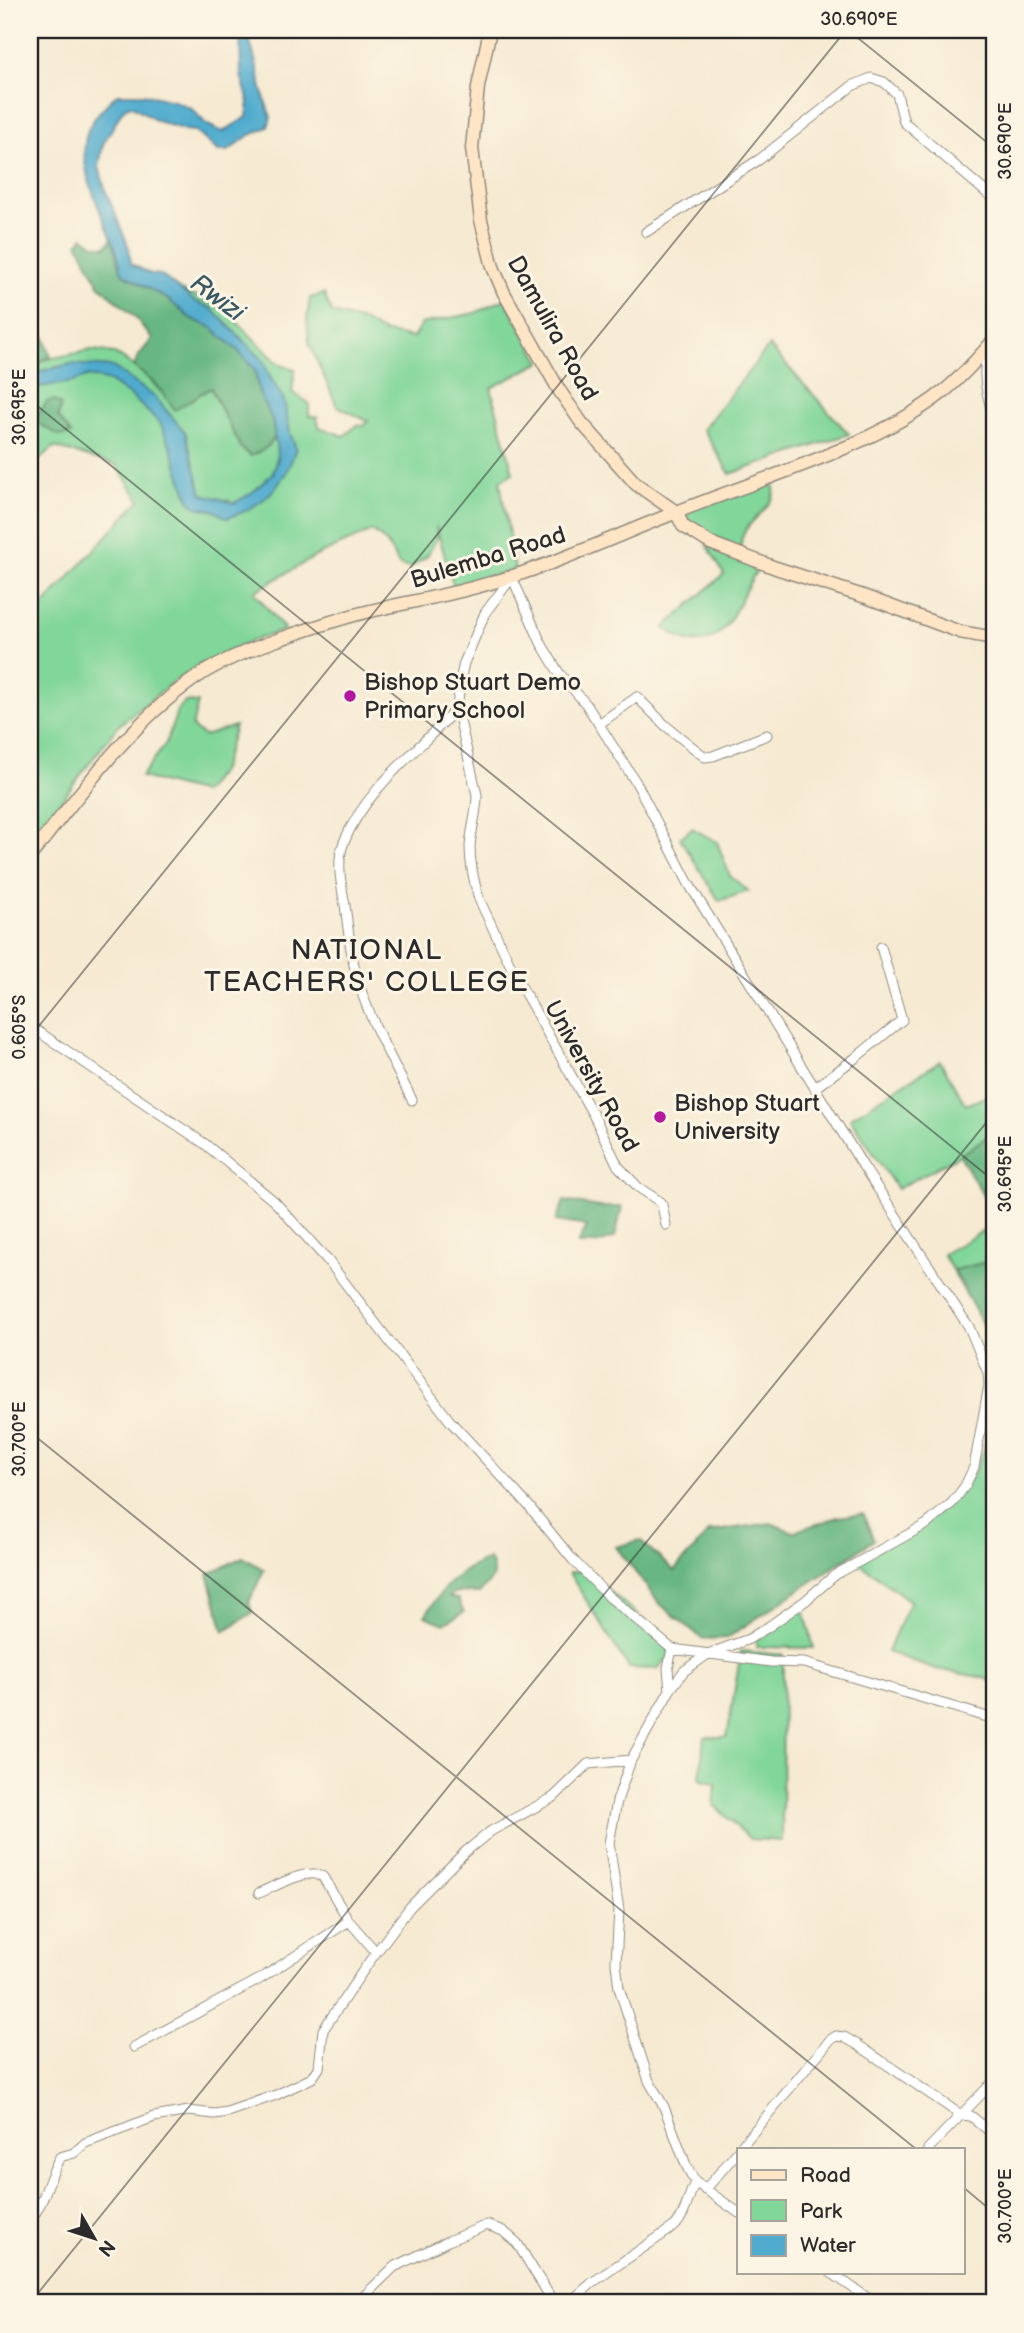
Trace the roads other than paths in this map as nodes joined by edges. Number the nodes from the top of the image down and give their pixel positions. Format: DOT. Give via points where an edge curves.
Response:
graph roads {
  1 [pos="490,30"];
  2 [pos="994,199"];
  3 [pos="646,232"];
  4 [pos="994,340"];
  5 [pos="990,361"];
  6 [pos="994,416"];
  7 [pos="676,512"];
  8 [pos="512,577"];
  9 [pos="994,638"];
  10 [pos="457,708"];
  11 [pos="599,724"];
  12 [pos="767,735"];
  13 [pos="30,856"];
  14 [pos="881,947"];
  15 [pos="30,1026"];
  16 [pos="816,1087"];
  17 [pos="411,1100"];
  18 [pos="666,1225"];
  19 [pos="672,1649"];
  20 [pos="708,1654"];
  21 [pos="670,1690"];
  22 [pos="994,1719"];
  23 [pos="631,1760"];
  24 [pos="259,1894"];
  25 [pos="349,1921"];
  26 [pos="376,1952"];
  27 [pos="134,2047"];
  28 [pos="994,2081"];
  29 [pos="961,2115"];
  30 [pos="994,2135"];
  31 [pos="741,2148"];
  32 [pos="929,2148"];
  33 [pos="737,2152"];
  34 [pos="695,2182"];
  35 [pos="705,2190"];
  36 [pos="737,2212"];
  37 [pos="30,2221"];
  38 [pos="833,2274"];
  39 [pos="359,2301"];
  40 [pos="554,2303"];
  41 [pos="569,2303"];
  42 [pos="874,2303"];
  1 -- 7 [label="main road, Damulira Road" via="472,148 477,199 493,267 544,365 582,422 636,484"];
  2 -- 3 [label="street" via="904,121 897,94 871,78 852,86 760,159"];
  4 -- 5 [label="street"];
  4 -- 7 [label="main road, Bulemba Road" via="943,392 891,425"];
  5 -- 6 [label="street" via="986,390"];
  7 -- 8 [label="main road, Bulemba Road"];
  7 -- 9 [label="main road, Damulira Road" via="683,526 723,549 960,632"];
  8 -- 10 [label="street, University Road" via="489,606 469,650"];
  8 -- 11 [label="street" via="559,674"];
  8 -- 13 [label="main road, Bulemba Road" via="314,628 235,656 204,673 126,738"];
  10 -- 17 [label="street" via="373,797 348,833 340,856 356,974"];
  10 -- 18 [label="street, University Road" via="477,796 470,848 479,899 618,1166 659,1201"];
  11 -- 12 [label="street" via="637,697 705,757"];
  11 -- 16 [label="street" via="637,784 689,884"];
  14 -- 16 [label="street" via="902,1020"];
  15 -- 19 [label="street" via="205,1144 275,1202 329,1262 450,1421 573,1560"];
  16 -- 20 [label="street" via="974,1336 989,1385 974,1467 965,1486 938,1517 835,1575 749,1639"];
  19 -- 20 [label="street"];
  19 -- 21 [label="street"];
  20 -- 21 [label="street" via="684,1671"];
  20 -- 22 [label="street" via="804,1663"];
  21 -- 23 [label="street"];
  23 -- 26 [label="street" via="588,1764 554,1797 491,1831 410,1908"];
  23 -- 34 [label="street" via="609,1843 618,1910 619,1988 649,2081"];
  24 -- 25 [label="street" via="319,1873"];
  25 -- 26 [label="street"];
  25 -- 27 [label="street" via="260,1979"];
  26 -- 37 [label="street" via="323,2030 318,2068 312,2078 227,2112 190,2111 154,2117 85,2143 60,2157 40,2208"];
  28 -- 29 [label="street"];
  29 -- 30 [label="street" via="971,2116"];
  29 -- 31 [label="street" via="858,2045 836,2036"];
  29 -- 32 [label="street"];
  33 -- 35 [label="street"];
  34 -- 35 [label="street"];
  34 -- 41 [label="street" via="683,2217 675,2226"];
  35 -- 36 [label="street"];
  38 -- 42 [label="street"];
  39 -- 40 [label="street" via="394,2267 487,2225 517,2243"];
}
